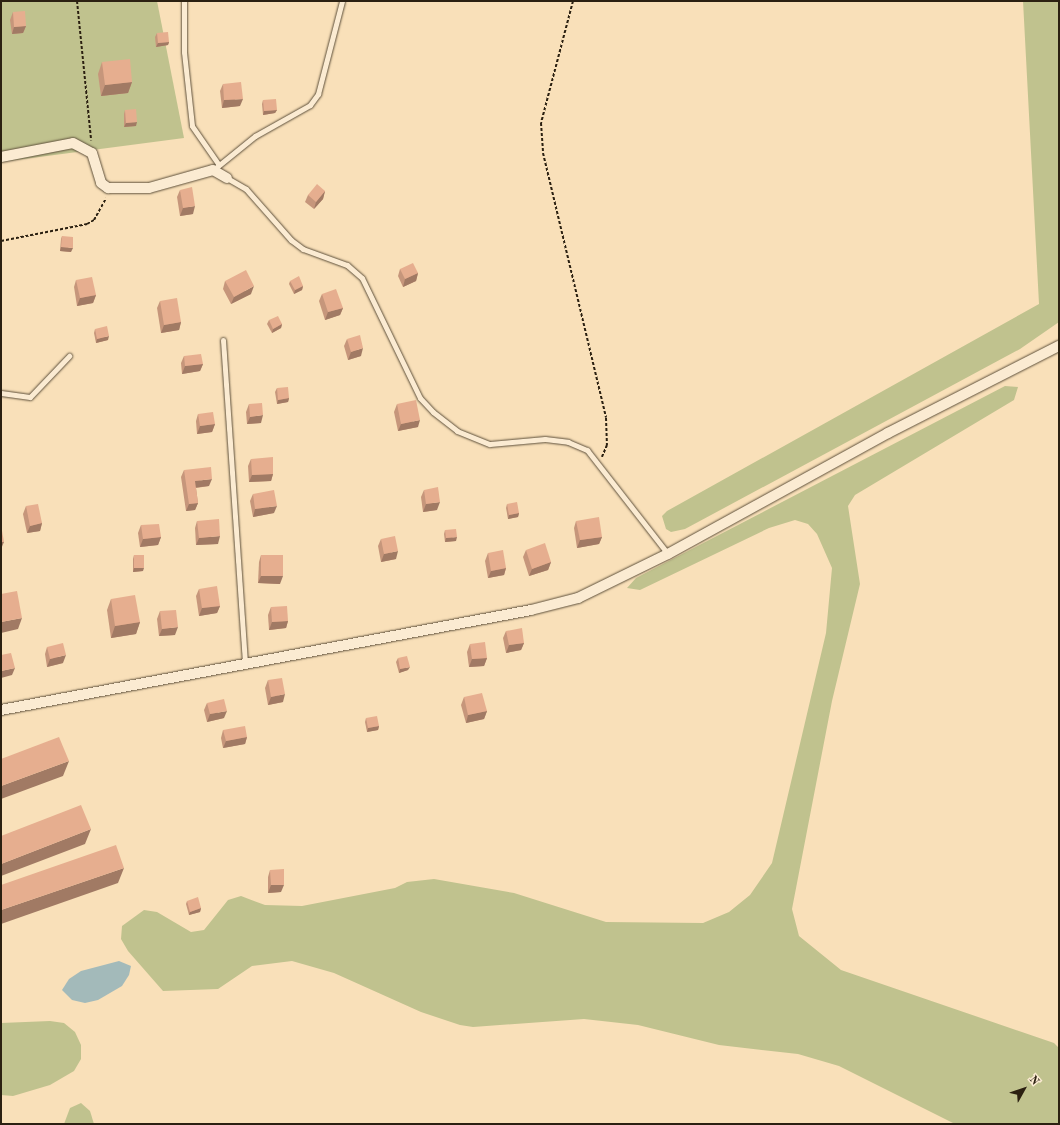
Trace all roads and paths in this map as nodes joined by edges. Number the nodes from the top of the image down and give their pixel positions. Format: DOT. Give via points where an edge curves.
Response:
graph roads {
  1 [pos="77,1"];
  2 [pos="184,1"];
  3 [pos="342,1"];
  4 [pos="573,1"];
  5 [pos="92,153"];
  6 [pos="1,157"];
  7 [pos="216,168"];
  8 [pos="228,178"];
  9 [pos="108,188"];
  10 [pos="1,240"];
  11 [pos="223,340"];
  12 [pos="1059,346"];
  13 [pos="69,356"];
  14 [pos="1,393"];
  15 [pos="600,463"];
  16 [pos="668,554"];
  17 [pos="245,663"];
  18 [pos="1,710"];
  1 -- 5 [label="path"];
  2 -- 7 [label="lane" via="184,52 192,126"];
  3 -- 7 [label="lane" via="318,94 310,105 255,136"];
  4 -- 15 [label="path" via="541,123 543,152 606,418 607,445"];
  5 -- 6 [label="street" via="73,143"];
  5 -- 9 [label="street" via="101,183"];
  7 -- 8 [label="street"];
  7 -- 9 [label="street" via="149,188"];
  8 -- 15 [label="lane" via="251,193 291,240 303,249 347,265 362,278 420,398 457,431 490,444 545,439 568,442 587,450"];
  9 -- 10 [label="path" via="101,210 87,224"];
  11 -- 17 [label="lane"];
  12 -- 16 [label="street" via="888,433"];
  13 -- 14 [label="lane" via="30,396"];
  15 -- 16 [label="lane"];
  16 -- 17 [label="street" via="605,587 557,604"];
  17 -- 18 [label="street"];
}
